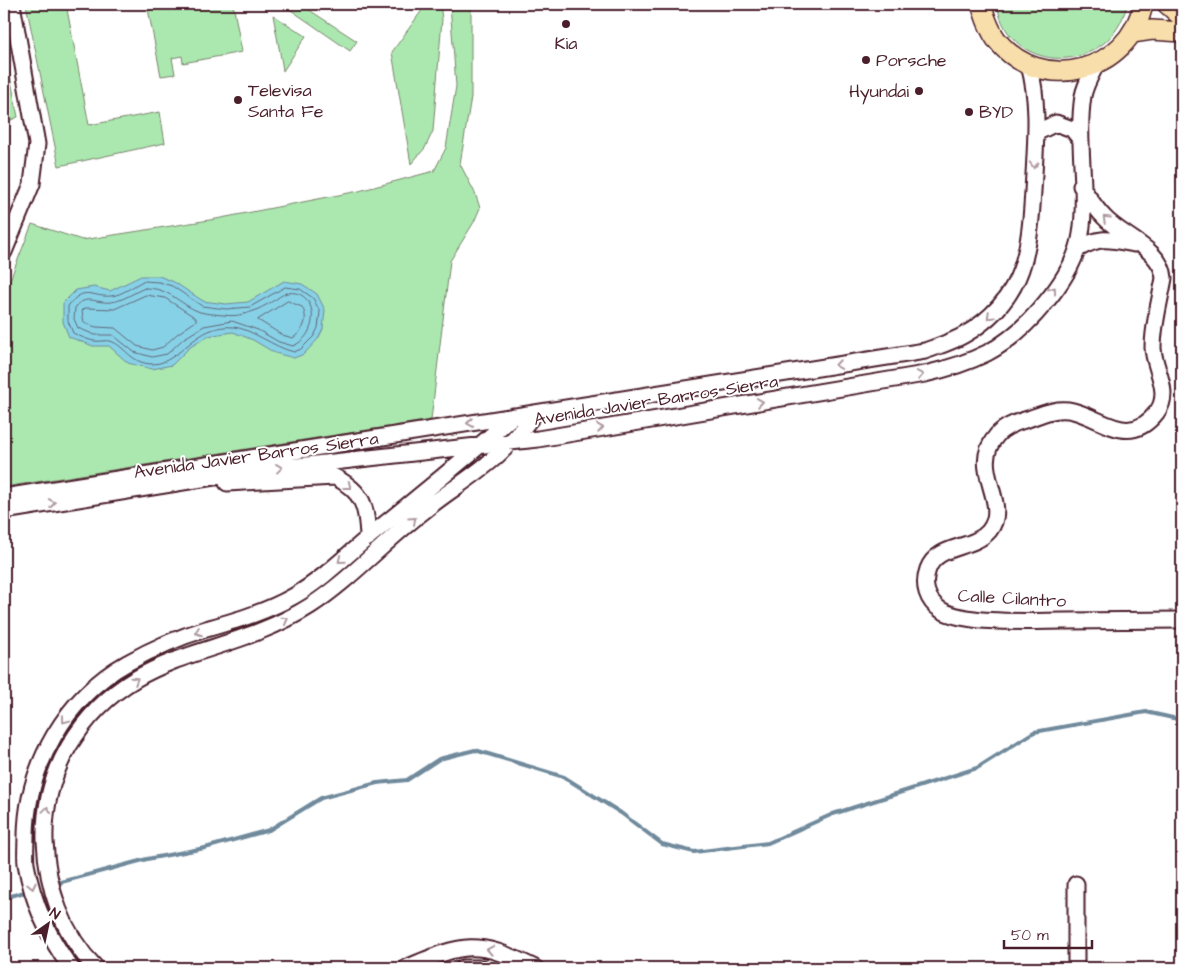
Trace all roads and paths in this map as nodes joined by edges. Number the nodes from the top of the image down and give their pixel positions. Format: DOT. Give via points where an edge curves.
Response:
graph roads {
  1 [pos="12,4"];
  2 [pos="981,4"];
  3 [pos="1143,4"];
  4 [pos="1167,4"];
  5 [pos="1182,17"];
  6 [pos="1182,32"];
  7 [pos="1132,33"];
  8 [pos="1029,65"];
  9 [pos="1096,65"];
  10 [pos="1036,133"];
  11 [pos="1081,140"];
  12 [pos="1081,186"];
  13 [pos="1138,245"];
  14 [pos="1078,249"];
  15 [pos="4,252"];
  16 [pos="535,413"];
  17 [pos="513,416"];
  18 [pos="510,442"];
  19 [pos="481,445"];
  20 [pos="162,486"];
  21 [pos="4,497"];
  22 [pos="4,511"];
  23 [pos="368,538"];
  24 [pos="1182,620"];
  25 [pos="1076,884"];
  26 [pos="71,968"];
  27 [pos="96,968"];
  28 [pos="406,968"];
  29 [pos="463,968"];
  30 [pos="482,968"];
  31 [pos="535,968"];
  32 [pos="1076,968"];
  1 -- 15 [label="street" via="37,144 32,184"];
  2 -- 8 [label="main road" via="996,39"];
  3 -- 7 [label="main road"];
  4 -- 5 [label="main road"];
  6 -- 7 [label="main road" via="1152,30"];
  7 -- 9 [label="main road" via="1116,52"];
  8 -- 9 [label="main road" via="1062,72"];
  8 -- 10 [label="street, Avenida Javier Barros Sierra" via="1035,91"];
  9 -- 11 [label="street, Avenida Javier Barros Sierra" via="1083,96"];
  10 -- 11 [label="street" via="1056,123 1072,129"];
  10 -- 16 [label="street, Avenida Javier Barros Sierra, one-way" via="1031,230 1026,260 1006,299 988,319 963,336 925,351"];
  11 -- 12 [label="street, Avenida Javier Barros Sierra"];
  13 -- 12 [label="street, Calle Cilantro, one-way" via="1104,217"];
  12 -- 14 [label="street, Avenida Javier Barros Sierra"];
  13 -- 14 [label="street, Calle Cilantro" via="1105,238"];
  13 -- 24 [label="street, Calle Cilantro" via="1158,259 1163,268 1153,349 1163,387 1163,400 1158,410 1139,428 1126,430 1110,427 1073,411 1057,410 1023,420 997,435 985,456 985,470 996,512 994,522 978,540 942,553 933,560 926,574 926,591 940,610 953,616 1019,621"];
  18 -- 14 [label="street, Avenida Javier Barros Sierra, one-way" via="926,374 958,366 988,353 1017,332 1040,309"];
  16 -- 17 [label="street, Avenida Javier Barros Sierra"];
  16 -- 18 [label="street"];
  17 -- 19 [label="street"];
  17 -- 21 [label="street, Avenida Javier Barros Sierra, one-way"];
  18 -- 19 [label="street, Avenida Javier Barros Sierra"];
  27 -- 18 [label="street, one-way" via="71,936 54,899 46,858 44,826 49,790 74,738 110,696 145,673 173,660 256,634 310,606"];
  20 -- 19 [label="street, Avenida Javier Barros Sierra, one-way" via="245,472"];
  19 -- 23 [label="street"];
  22 -- 20 [label="street, Avenida Javier Barros Sierra, one-way"];
  20 -- 23 [label="street, one-way" via="334,477 359,495 368,519"];
  23 -- 26 [label="street, one-way" via="296,595 248,617 161,645 125,664 76,704 59,728 33,783 26,821 26,862 37,910 56,948"];
  25 -- 32 [label="street"];
  31 -- 28 [label="street, one-way" via="503,952 462,947"];
  29 -- 30 [label="street"];
}
